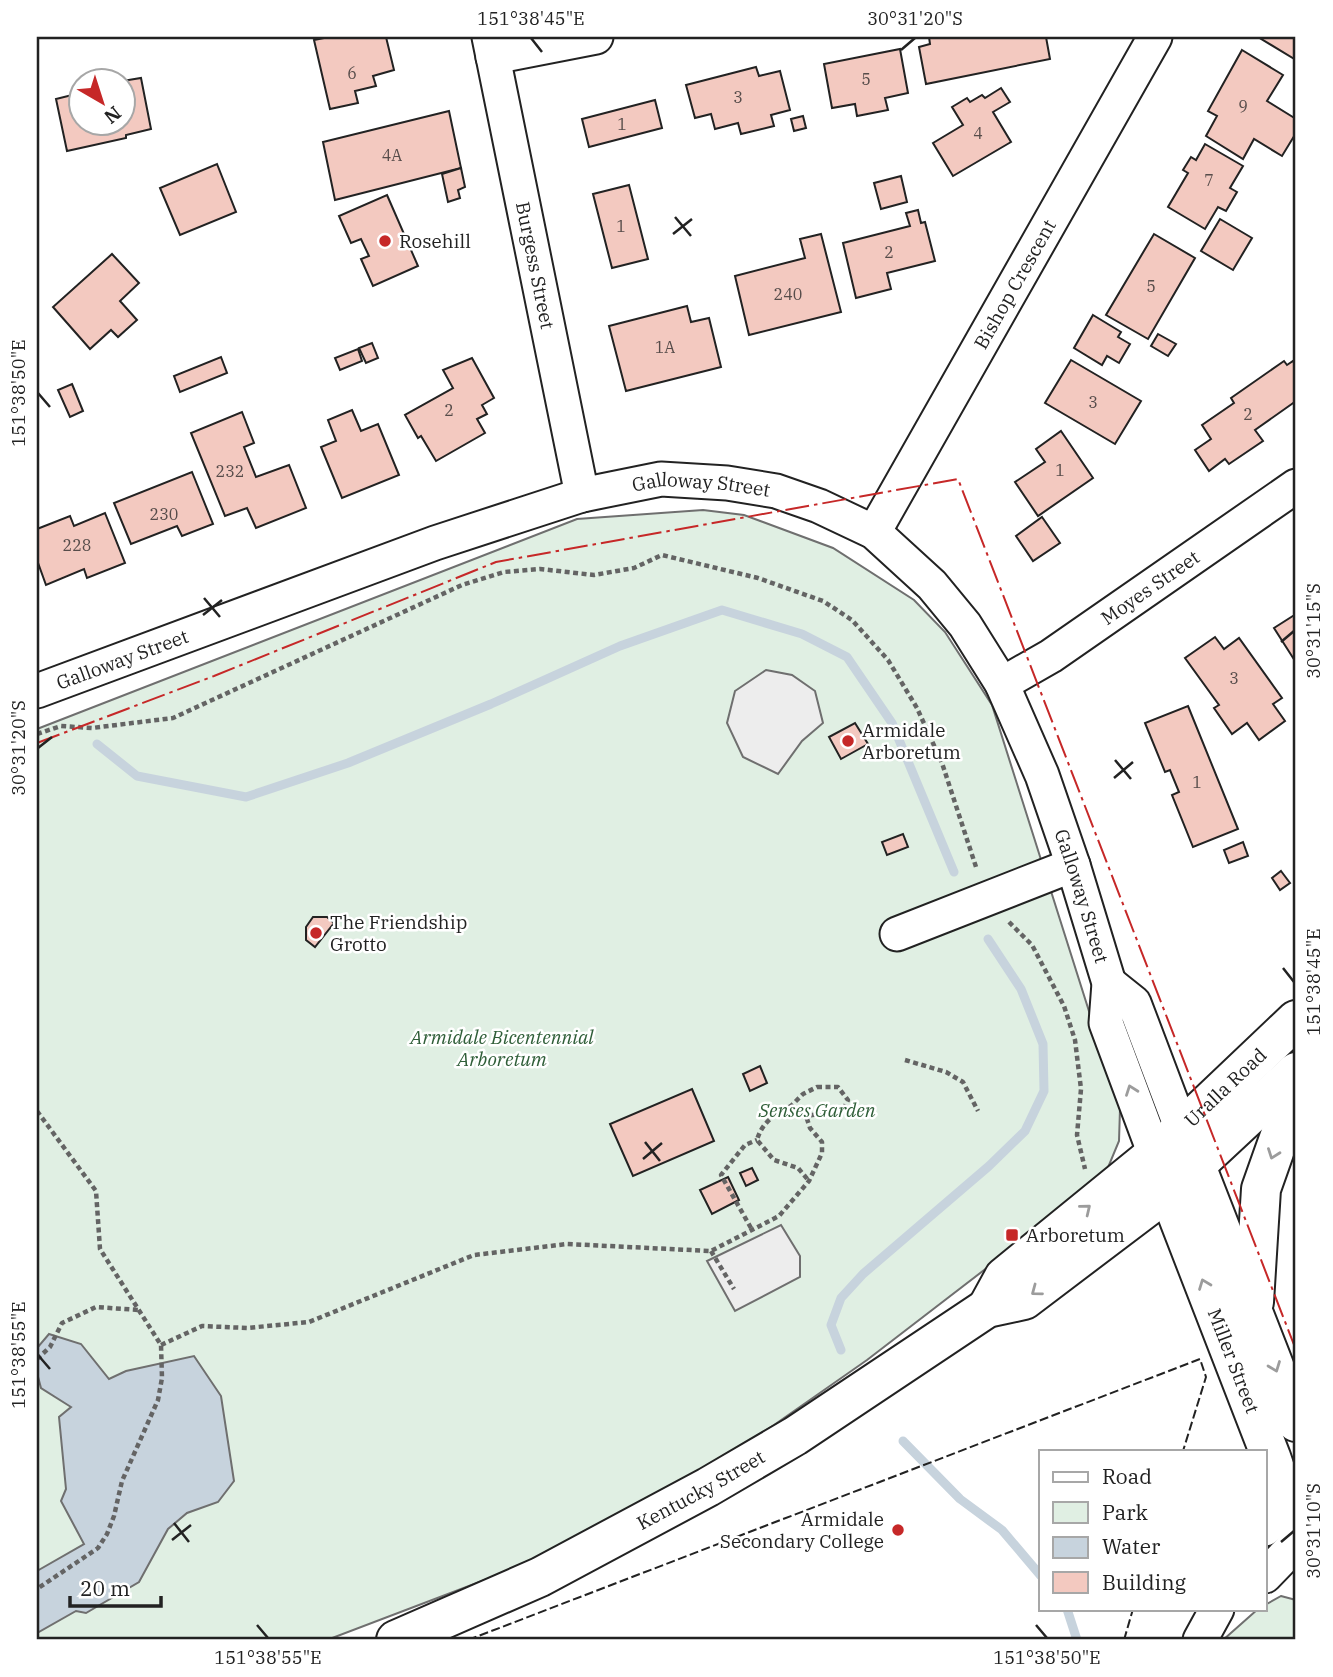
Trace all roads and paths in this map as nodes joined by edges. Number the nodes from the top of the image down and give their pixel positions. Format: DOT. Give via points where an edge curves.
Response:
graph roads {
  1 [pos="596,37"];
  2 [pos="1155,37"];
  3 [pos="491,47"];
  4 [pos="1296,486"];
  5 [pos="582,495"];
  6 [pos="874,532"];
  7 [pos="1002,684"];
  8 [pos="37,691"];
  9 [pos="37,734"];
  10 [pos="1073,865"];
  11 [pos="992,896"];
  12 [pos="897,934"];
  13 [pos="1109,984"];
  14 [pos="1296,1020"];
  15 [pos="905,1060"];
  16 [pos="1296,1072"];
  17 [pos="1296,1090"];
  18 [pos="791,1106"];
  19 [pos="37,1111"];
  20 [pos="978,1111"];
  21 [pos="806,1116"];
  22 [pos="1182,1129"];
  23 [pos="757,1140"];
  24 [pos="1155,1154"];
  25 [pos="1088,1174"];
  26 [pos="1182,1179"];
  27 [pos="809,1181"];
  28 [pos="751,1228"];
  29 [pos="711,1251"];
  30 [pos="734,1289"];
  31 [pos="987,1308"];
  32 [pos="140,1311"];
  33 [pos="1253,1312"];
  34 [pos="161,1345"];
  35 [pos="37,1359"];
  36 [pos="1296,1422"];
  37 [pos="1288,1523"];
  38 [pos="1266,1574"];
  39 [pos="37,1589"];
  40 [pos="1216,1610"];
  41 [pos="396,1640"];
  42 [pos="1200,1640"];
  1 -- 3 [label="street"];
  2 -- 6 [label="street, Bishop Crescent"];
  3 -- 5 [label="street, Burgess Street"];
  4 -- 7 [label="street, Moyes Street" via="1051,656"];
  5 -- 6 [label="street, Galloway Street" via="661,479 727,483 776,491"];
  5 -- 8 [label="street, Galloway Street" via="435,543"];
  6 -- 7 [label="street, Galloway Street" via="932,585 965,625"];
  7 -- 10 [label="street, Galloway Street" via="1042,775"];
  9 -- 11 [label="path" via="61,726 92,728 173,718 463,585 504,572 541,569 594,575 634,568 662,555 771,583 823,601 852,620 888,660 917,708 942,763 977,870"];
  10 -- 11 [label="street"];
  10 -- 13 [label="street, Galloway Street"];
  11 -- 12 [label="street"];
  11 -- 25 [label="path" via="1005,918 1032,945 1065,1006 1081,1088 1077,1135"];
  13 -- 22 [label="street, Galloway Street" via="1134,1003"];
  24 -- 13 [label="street, Galloway Street, one-way" via="1106,1023"];
  14 -- 22 [label="main road, Uralla Road"];
  15 -- 20 [label="path" via="963,1082"];
  16 -- 26 [label="main road, Uralla Road"];
  17 -- 33 [label="main road, one-way" via="1261,1189"];
  18 -- 21 [label="path"];
  18 -- 21 [label="path" via="817,1087 838,1087 848,1100 843,1110"];
  18 -- 23 [label="path" via="760,1128"];
  19 -- 32 [label="path" via="96,1191 100,1249"];
  21 -- 27 [label="path" via="822,1142"];
  22 -- 24 [label="main road, Uralla Road"];
  22 -- 26 [label="street, Galloway Street"];
  23 -- 27 [label="path" via="774,1160 798,1168"];
  23 -- 28 [label="path" via="745,1145 721,1175"];
  24 -- 26 [label="street, Galloway Street"];
  31 -- 24 [label="main road, Kentucky Street, one-way" via="1004,1277"];
  26 -- 31 [label="main road, Kentucky Street, one-way" via="1024,1300"];
  26 -- 33 [label="main road, Miller Street"];
  37 -- 26 [label="main road, Miller Street, one-way"];
  27 -- 28 [label="path" via="779,1216"];
  28 -- 29 [label="path"];
  29 -- 30 [label="path"];
  29 -- 34 [label="path" via="567,1244 474,1255 309,1322 247,1328 202,1326"];
  31 -- 41 [label="main road, Kentucky Street" via="806,1429 708,1487 540,1577"];
  32 -- 34 [label="path"];
  32 -- 35 [label="path" via="96,1307 62,1323 50,1347"];
  33 -- 36 [label="main road, Miller Street, one-way"];
  34 -- 39 [label="path" via="158,1401 122,1480 107,1534 98,1548"];
  37 -- 38 [label="street"];
  40 -- 42 [label="street"];
}
